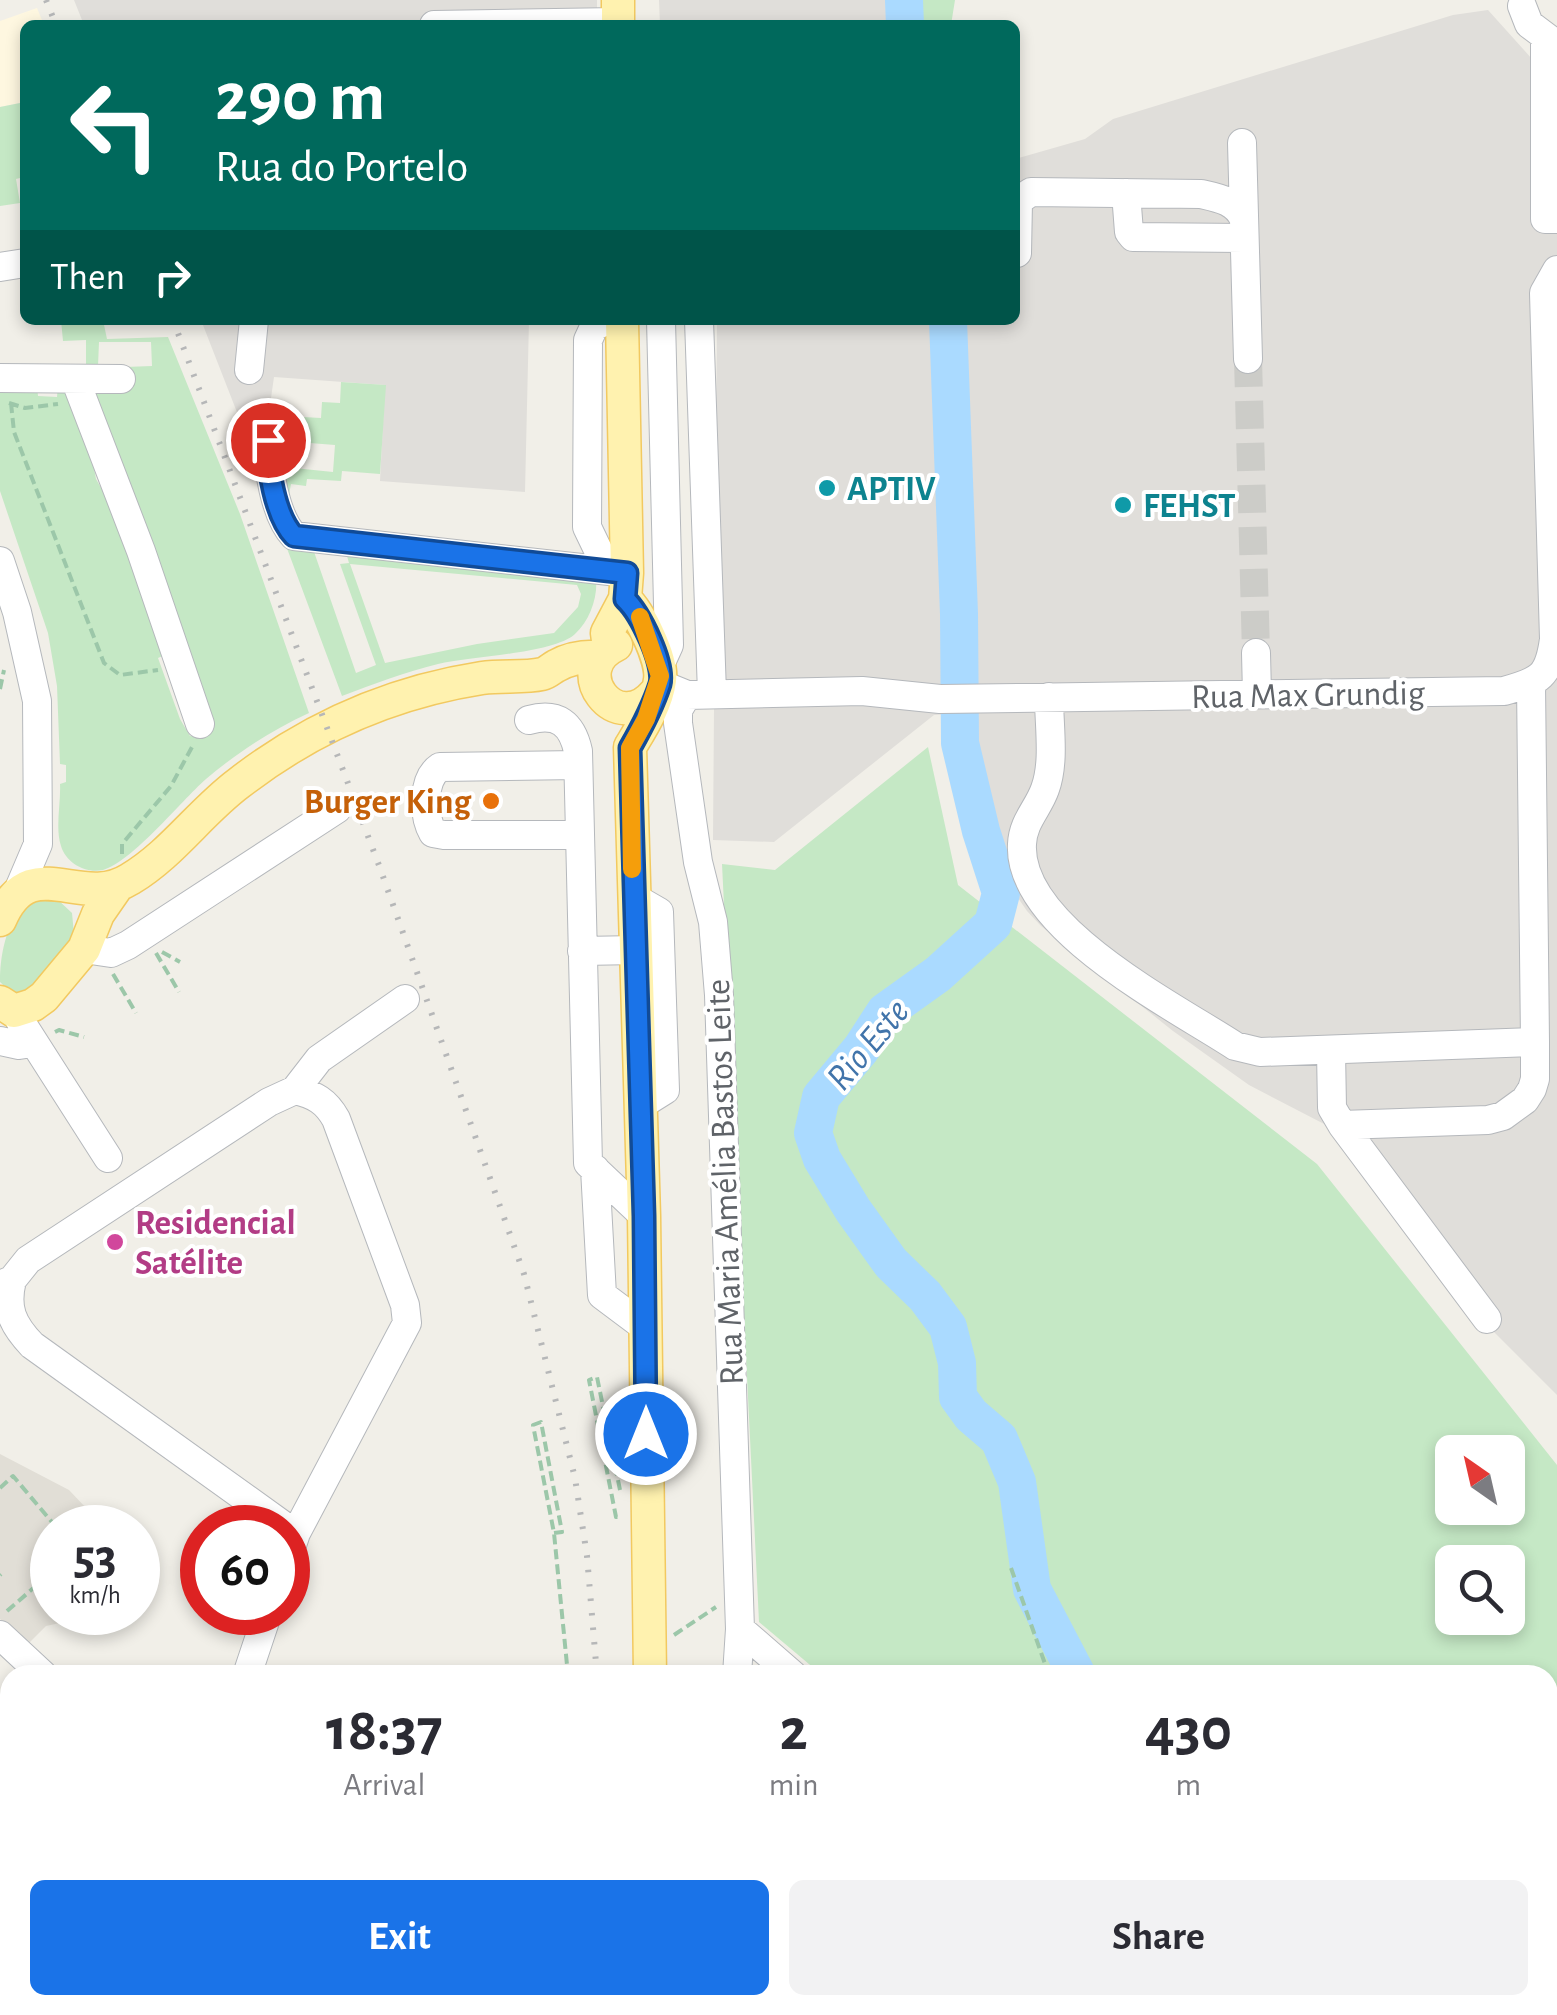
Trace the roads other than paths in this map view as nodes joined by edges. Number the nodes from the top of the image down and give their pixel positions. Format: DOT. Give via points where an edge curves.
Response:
graph roads {
  1 [pos="1514,2"];
  2 [pos="618,16"];
  3 [pos="536,20"];
  4 [pos="1551,42"];
  5 [pos="1242,143"];
  6 [pos="1126,194"];
  7 [pos="1020,202"];
  8 [pos="1557,219"];
  9 [pos="1244,228"];
  10 [pos="1557,270"];
  11 [pos="254,325"];
  12 [pos="598,325"];
  13 [pos="622,325"];
  14 [pos="661,325"];
  15 [pos="699,325"];
  16 [pos="1248,359"];
  17 [pos="249,370"];
  18 [pos="74,378"];
  19 [pos="122,379"];
  20 [pos="6,391"];
  21 [pos="268,440"];
  22 [pos="0,561"];
  23 [pos="626,586"];
  24 [pos="604,653"];
  25 [pos="1256,653"];
  26 [pos="544,674"];
  27 [pos="671,681"];
  28 [pos="1531,684"];
  29 [pos="1257,694"];
  30 [pos="1049,697"];
  31 [pos="605,699"];
  32 [pos="529,720"];
  33 [pos="200,724"];
  34 [pos="630,748"];
  35 [pos="578,765"];
  36 [pos="337,809"];
  37 [pos="579,835"];
  38 [pos="38,844"];
  39 [pos="119,873"];
  40 [pos="65,887"];
  41 [pos="18,891"];
  42 [pos="634,897"];
  43 [pos="0,920"];
  44 [pos="88,938"];
  45 [pos="582,950"];
  46 [pos="637,950"];
  47 [pos="405,999"];
  48 [pos="13,1005"];
  49 [pos="42,1038"];
  50 [pos="0,1040"];
  51 [pos="1535,1042"];
  52 [pos="1331,1051"];
  53 [pos="295,1090"];
  54 [pos="641,1106"];
  55 [pos="1342,1124"];
  56 [pos="108,1158"];
  57 [pos="595,1169"];
  58 [pos="159,1173"];
  59 [pos="106,1208"];
  60 [pos="644,1216"];
  61 [pos="6,1282"];
  62 [pos="1487,1319"];
  63 [pos="646,1328"];
  64 [pos="248,1505"];
  65 [pos="307,1505"];
  66 [pos="740,1629"];
  67 [pos="0,1635"];
  68 [pos="260,1635"];
  69 [pos="32,1665"];
  70 [pos="250,1665"];
  71 [pos="650,1665"];
  72 [pos="738,1665"];
  73 [pos="781,1665"];
  1 -- 4 [label="street"];
  2 -- 3 [label="street"];
  4 -- 8 [label="street" via="1545,218"];
  5 -- 9 [label="street"];
  6 -- 7 [label="street" via="1031,192"];
  6 -- 9 [label="street" via="1201,194 1227,201 1241,212"];
  6 -- 9 [label="street" via="1132,236"];
  9 -- 16 [label="street"];
  10 -- 28 [label="street" via="1544,293 1554,639 1550,665"];
  11 -- 17 [label="street"];
  12 -- 23 [label="street" via="588,340 587,527"];
  13 -- 23 [label="main road"];
  14 -- 27 [label="street"];
  15 -- 27 [label="street"];
  18 -- 19 [label="street"];
  18 -- 20 [label="street"];
  18 -- 33 [label="street"];
  21 -- 23 [label="street" via="271,479 294,536"];
  22 -- 38 [label="street" via="36,701"];
  23 -- 24 [label="main road"];
  23 -- 27 [label="main road"];
  24 -- 26 [label="main road"];
  24 -- 27 [label="main road" via="633,643"];
  24 -- 31 [label="main road" via="594,673"];
  25 -- 29 [label="street"];
  26 -- 31 [label="main road" via="579,694"];
  26 -- 39 [label="main road" via="430,688 312,734 234,786 154,862"];
  27 -- 30 [label="street, Rua Max Grundig" via="940,698"];
  27 -- 31 [label="main road" via="640,706"];
  27 -- 34 [label="main road"];
  27 -- 66 [label="street, Rua Maria Amélia Bastos Leite" via="719,994"];
  28 -- 29 [label="street, Rua Max Grundig" via="1504,691"];
  28 -- 51 [label="street"];
  29 -- 30 [label="street, Rua Max Grundig"];
  30 -- 52 [label="street" via="1047,783 1025,824 1022,846 1024,869 1044,906 1074,938 1236,1046"];
  31 -- 34 [label="main road"];
  32 -- 35 [label="street" via="563,722 574,734"];
  34 -- 42 [label="main road"];
  35 -- 37 [label="street"];
  35 -- 37 [label="street" via="440,767 428,782 428,823 444,835"];
  36 -- 44 [label="street" via="128,945 111,953"];
  37 -- 45 [label="street"];
  38 -- 40 [label="street"];
  38 -- 41 [label="street"];
  39 -- 40 [label="main road"];
  39 -- 44 [label="main road"];
  40 -- 41 [label="main road" via="33,883"];
  40 -- 44 [label="main road" via="89,912"];
  41 -- 43 [label="main road"];
  42 -- 46 [label="main road"];
  42 -- 54 [label="street" via="659,912 660,932 665,1090"];
  44 -- 48 [label="main road"];
  45 -- 46 [label="street"];
  45 -- 57 [label="street" via="588,1163"];
  46 -- 54 [label="main road"];
  47 -- 53 [label="street" via="319,1059"];
  48 -- 49 [label="street"];
  49 -- 50 [label="street" via="19,1045"];
  49 -- 56 [label="street"];
  51 -- 52 [label="street"];
  51 -- 55 [label="street" via="1532,1089 1503,1116"];
  52 -- 55 [label="street" via="1332,1108"];
  53 -- 58 [label="street"];
  53 -- 65 [label="street" via="315,1095 336,1119 407,1314 398,1344"];
  54 -- 60 [label="main road"];
  55 -- 62 [label="street"];
  56 -- 58 [label="street"];
  56 -- 59 [label="street"];
  57 -- 60 [label="street"];
  57 -- 63 [label="street" via="602,1295"];
  58 -- 59 [label="street"];
  59 -- 61 [label="street"];
  60 -- 63 [label="main road"];
  61 -- 64 [label="street" via="11,1317 32,1345"];
  63 -- 71 [label="main road"];
  66 -- 72 [label="street, Rua Maria Amélia Bastos Leite"];
  66 -- 73 [label="street"];
  67 -- 69 [label="street"];
  68 -- 70 [label="street"];
}
